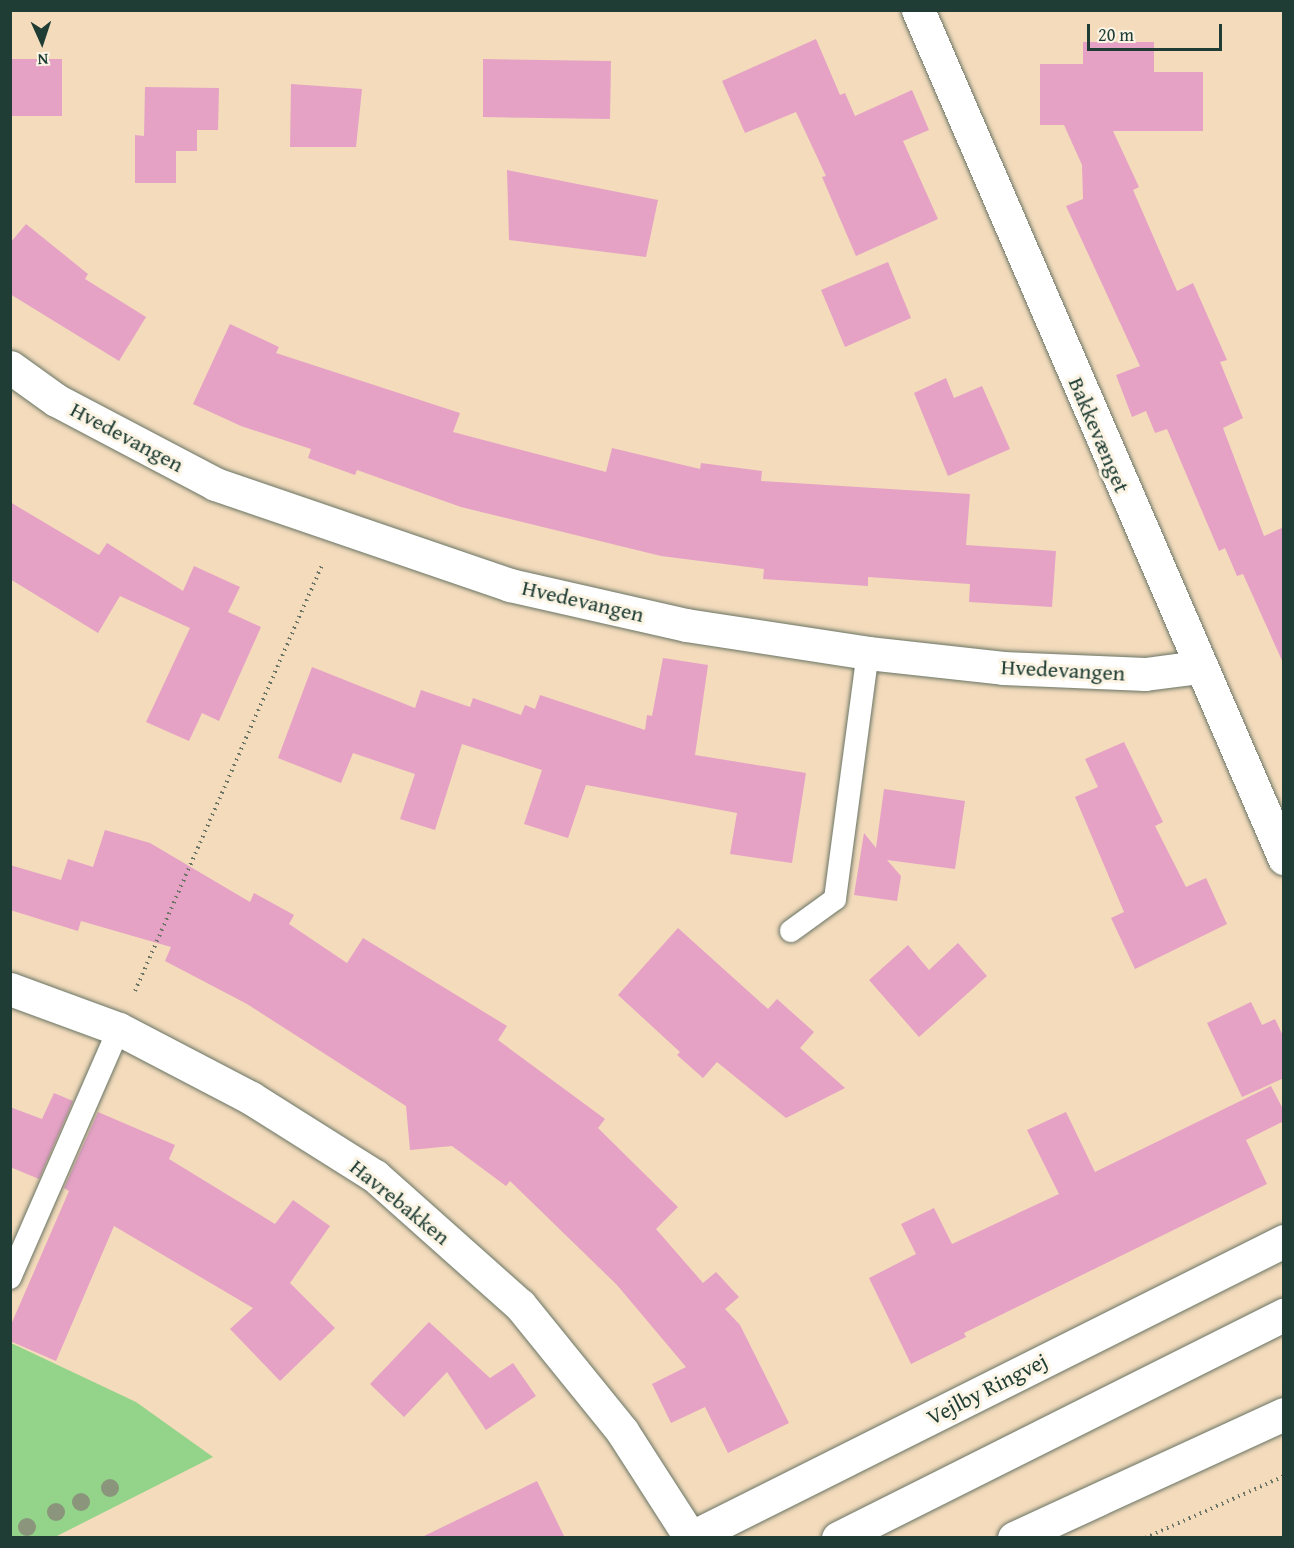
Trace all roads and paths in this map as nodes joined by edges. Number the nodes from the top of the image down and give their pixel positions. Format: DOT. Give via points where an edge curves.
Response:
graph roads {
  1 [pos="918,10"];
  2 [pos="10,366"];
  3 [pos="338,527"];
  4 [pos="868,653"];
  5 [pos="1199,667"];
  6 [pos="1284,858"];
  7 [pos="791,931"];
  8 [pos="10,989"];
  9 [pos="119,1029"];
  10 [pos="1284,1241"];
  11 [pos="10,1278"];
  12 [pos="1284,1315"];
  13 [pos="1284,1414"];
  14 [pos="1284,1476"];
  15 [pos="690,1537"];
  16 [pos="838,1538"];
  17 [pos="1014,1538"];
  18 [pos="1145,1538"];
  1 -- 5 [label="street, Bakkevænget"];
  2 -- 3 [label="street, Hvedevangen" via="56,400 215,484"];
  3 -- 4 [label="street, Hvedevangen" via="510,585 686,625"];
  3 -- 9 [label="path"];
  4 -- 5 [label="street, Hvedevangen" via="1003,668 1145,674"];
  4 -- 7 [label="lane" via="835,899"];
  5 -- 6 [label="street, Bakkevænget"];
  8 -- 9 [label="street, Havrebakken"];
  9 -- 11 [label="lane"];
  9 -- 15 [label="street, Havrebakken" via="251,1098 383,1184 519,1305 622,1431"];
  10 -- 15 [label="street, Vejlby Ringvej"];
  12 -- 16 [label="street"];
  13 -- 17 [label="street"];
  14 -- 18 [label="path"];
}
